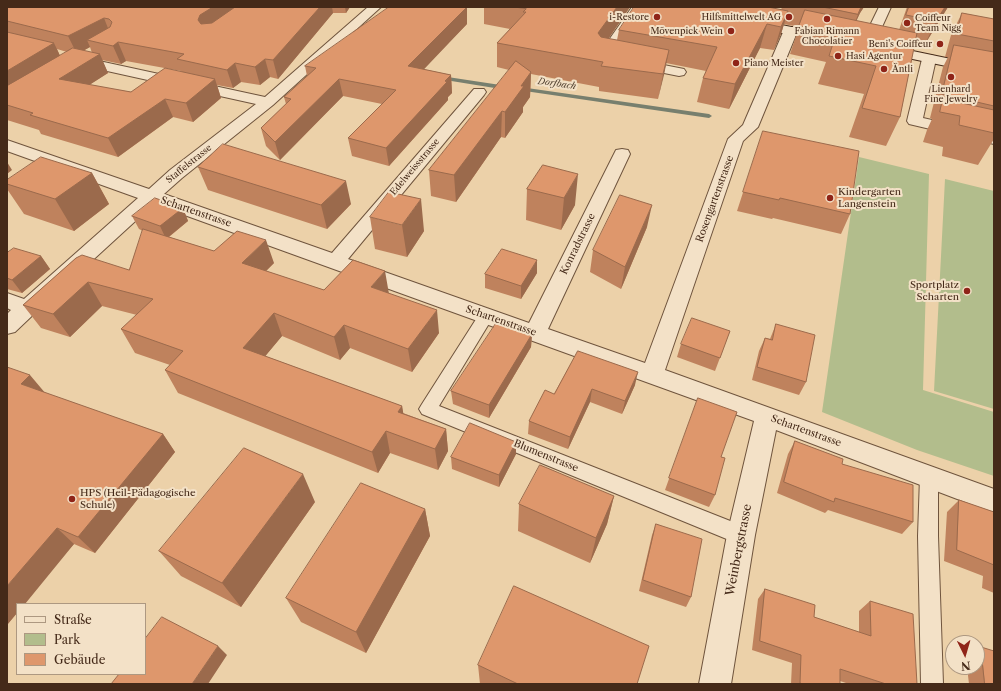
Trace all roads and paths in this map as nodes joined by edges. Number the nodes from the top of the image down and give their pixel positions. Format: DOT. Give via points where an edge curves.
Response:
graph roads {
  1 [pos="375,7"];
  2 [pos="638,7"];
  3 [pos="885,7"];
  4 [pos="738,20"];
  5 [pos="791,30"];
  6 [pos="839,40"];
  7 [pos="853,43"];
  8 [pos="867,46"];
  9 [pos="97,49"];
  10 [pos="929,59"];
  11 [pos="78,60"];
  12 [pos="64,62"];
  13 [pos="679,72"];
  14 [pos="994,72"];
  15 [pos="479,92"];
  16 [pos="268,102"];
  17 [pos="994,139"];
  18 [pos="7,145"];
  19 [pos="622,154"];
  20 [pos="151,196"];
  21 [pos="336,261"];
  22 [pos="7,300"];
  23 [pos="28,308"];
  24 [pos="485,317"];
  25 [pos="7,326"];
  26 [pos="535,333"];
  27 [pos="652,375"];
  28 [pos="767,416"];
  29 [pos="930,477"];
  30 [pos="994,501"];
  31 [pos="740,535"];
  32 [pos="715,684"];
  33 [pos="932,684"];
  1 -- 16 [label="street, Staffelstrasse"];
  2 -- 13 [label="street" via="604,57"];
  3 -- 8 [label="street"];
  4 -- 5 [label="street" via="770,21"];
  5 -- 6 [label="street"];
  5 -- 27 [label="street, Rosengartenstrasse" via="750,127 736,138"];
  7 -- 8 [label="street"];
  8 -- 10 [label="street"];
  9 -- 11 [label="street"];
  10 -- 14 [label="street"];
  10 -- 17 [label="street" via="915,121"];
  11 -- 12 [label="street"];
  11 -- 16 [label="street"];
  15 -- 21 [label="street, Edelweissstrasse"];
  16 -- 20 [label="street, Staffelstrasse"];
  18 -- 20 [label="street, Schartenstrasse"];
  19 -- 26 [label="street, Konradstrasse"];
  20 -- 21 [label="street, Schartenstrasse"];
  20 -- 23 [label="street, Staffelstrasse"];
  21 -- 24 [label="street, Schartenstrasse"];
  22 -- 23 [label="street"];
  23 -- 25 [label="street, Staffelstrasse"];
  24 -- 26 [label="street, Schartenstrasse"];
  24 -- 31 [label="lane, Blumenstrasse" via="428,408"];
  26 -- 27 [label="street, Schartenstrasse"];
  27 -- 28 [label="street, Schartenstrasse"];
  28 -- 29 [label="street, Schartenstrasse"];
  28 -- 31 [label="street, Weinbergstrasse"];
  29 -- 30 [label="street, Schartenstrasse"];
  29 -- 33 [label="lane" via="928,536"];
  31 -- 32 [label="street, Weinbergstrasse"];
}
